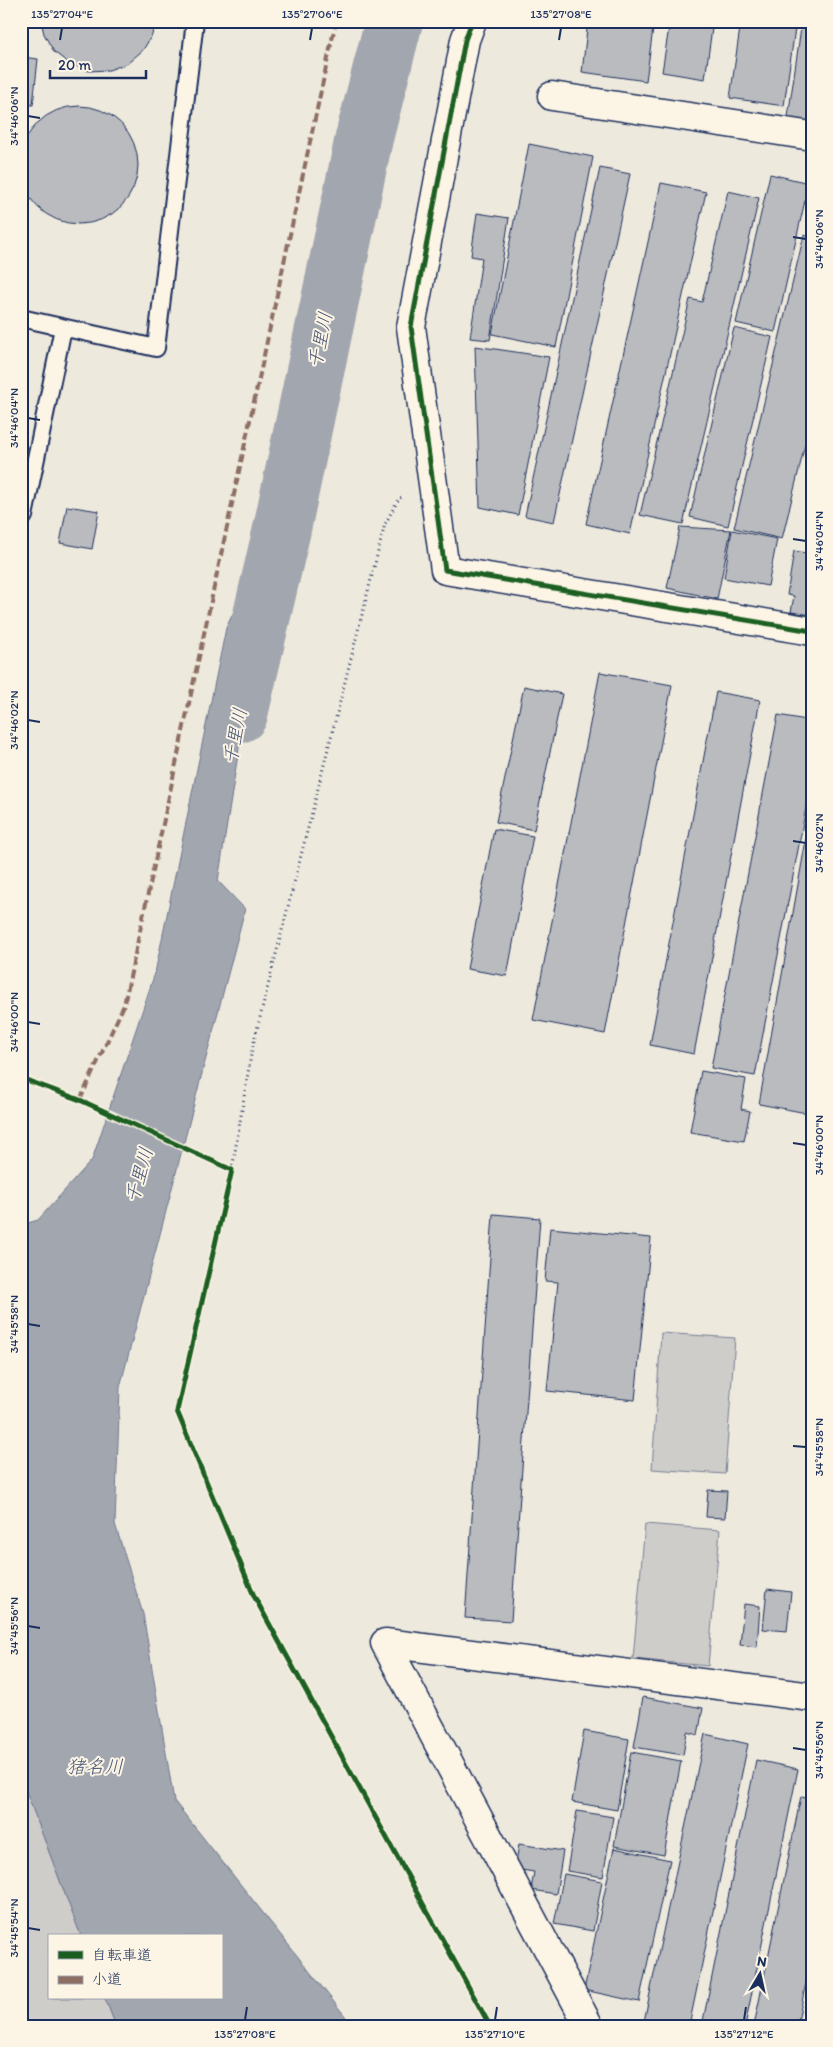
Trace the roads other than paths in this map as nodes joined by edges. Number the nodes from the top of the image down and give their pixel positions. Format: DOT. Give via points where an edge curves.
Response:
graph roads {
  1 [pos="195,21"];
  2 [pos="472,21"];
  3 [pos="552,96"];
  4 [pos="812,136"];
  5 [pos="21,318"];
  6 [pos="63,328"];
  7 [pos="21,515"];
  8 [pos="812,631"];
  9 [pos="812,1697"];
  10 [pos="589,2026"];
  1 -- 6 [label="lane" via="156,348"];
  2 -- 8 [label="street" via="465,40 411,327 445,570"];
  3 -- 4 [label="street"];
  5 -- 6 [label="lane"];
  6 -- 7 [label="lane" via="24,516"];
  9 -- 10 [label="street" via="385,1643"];
}
